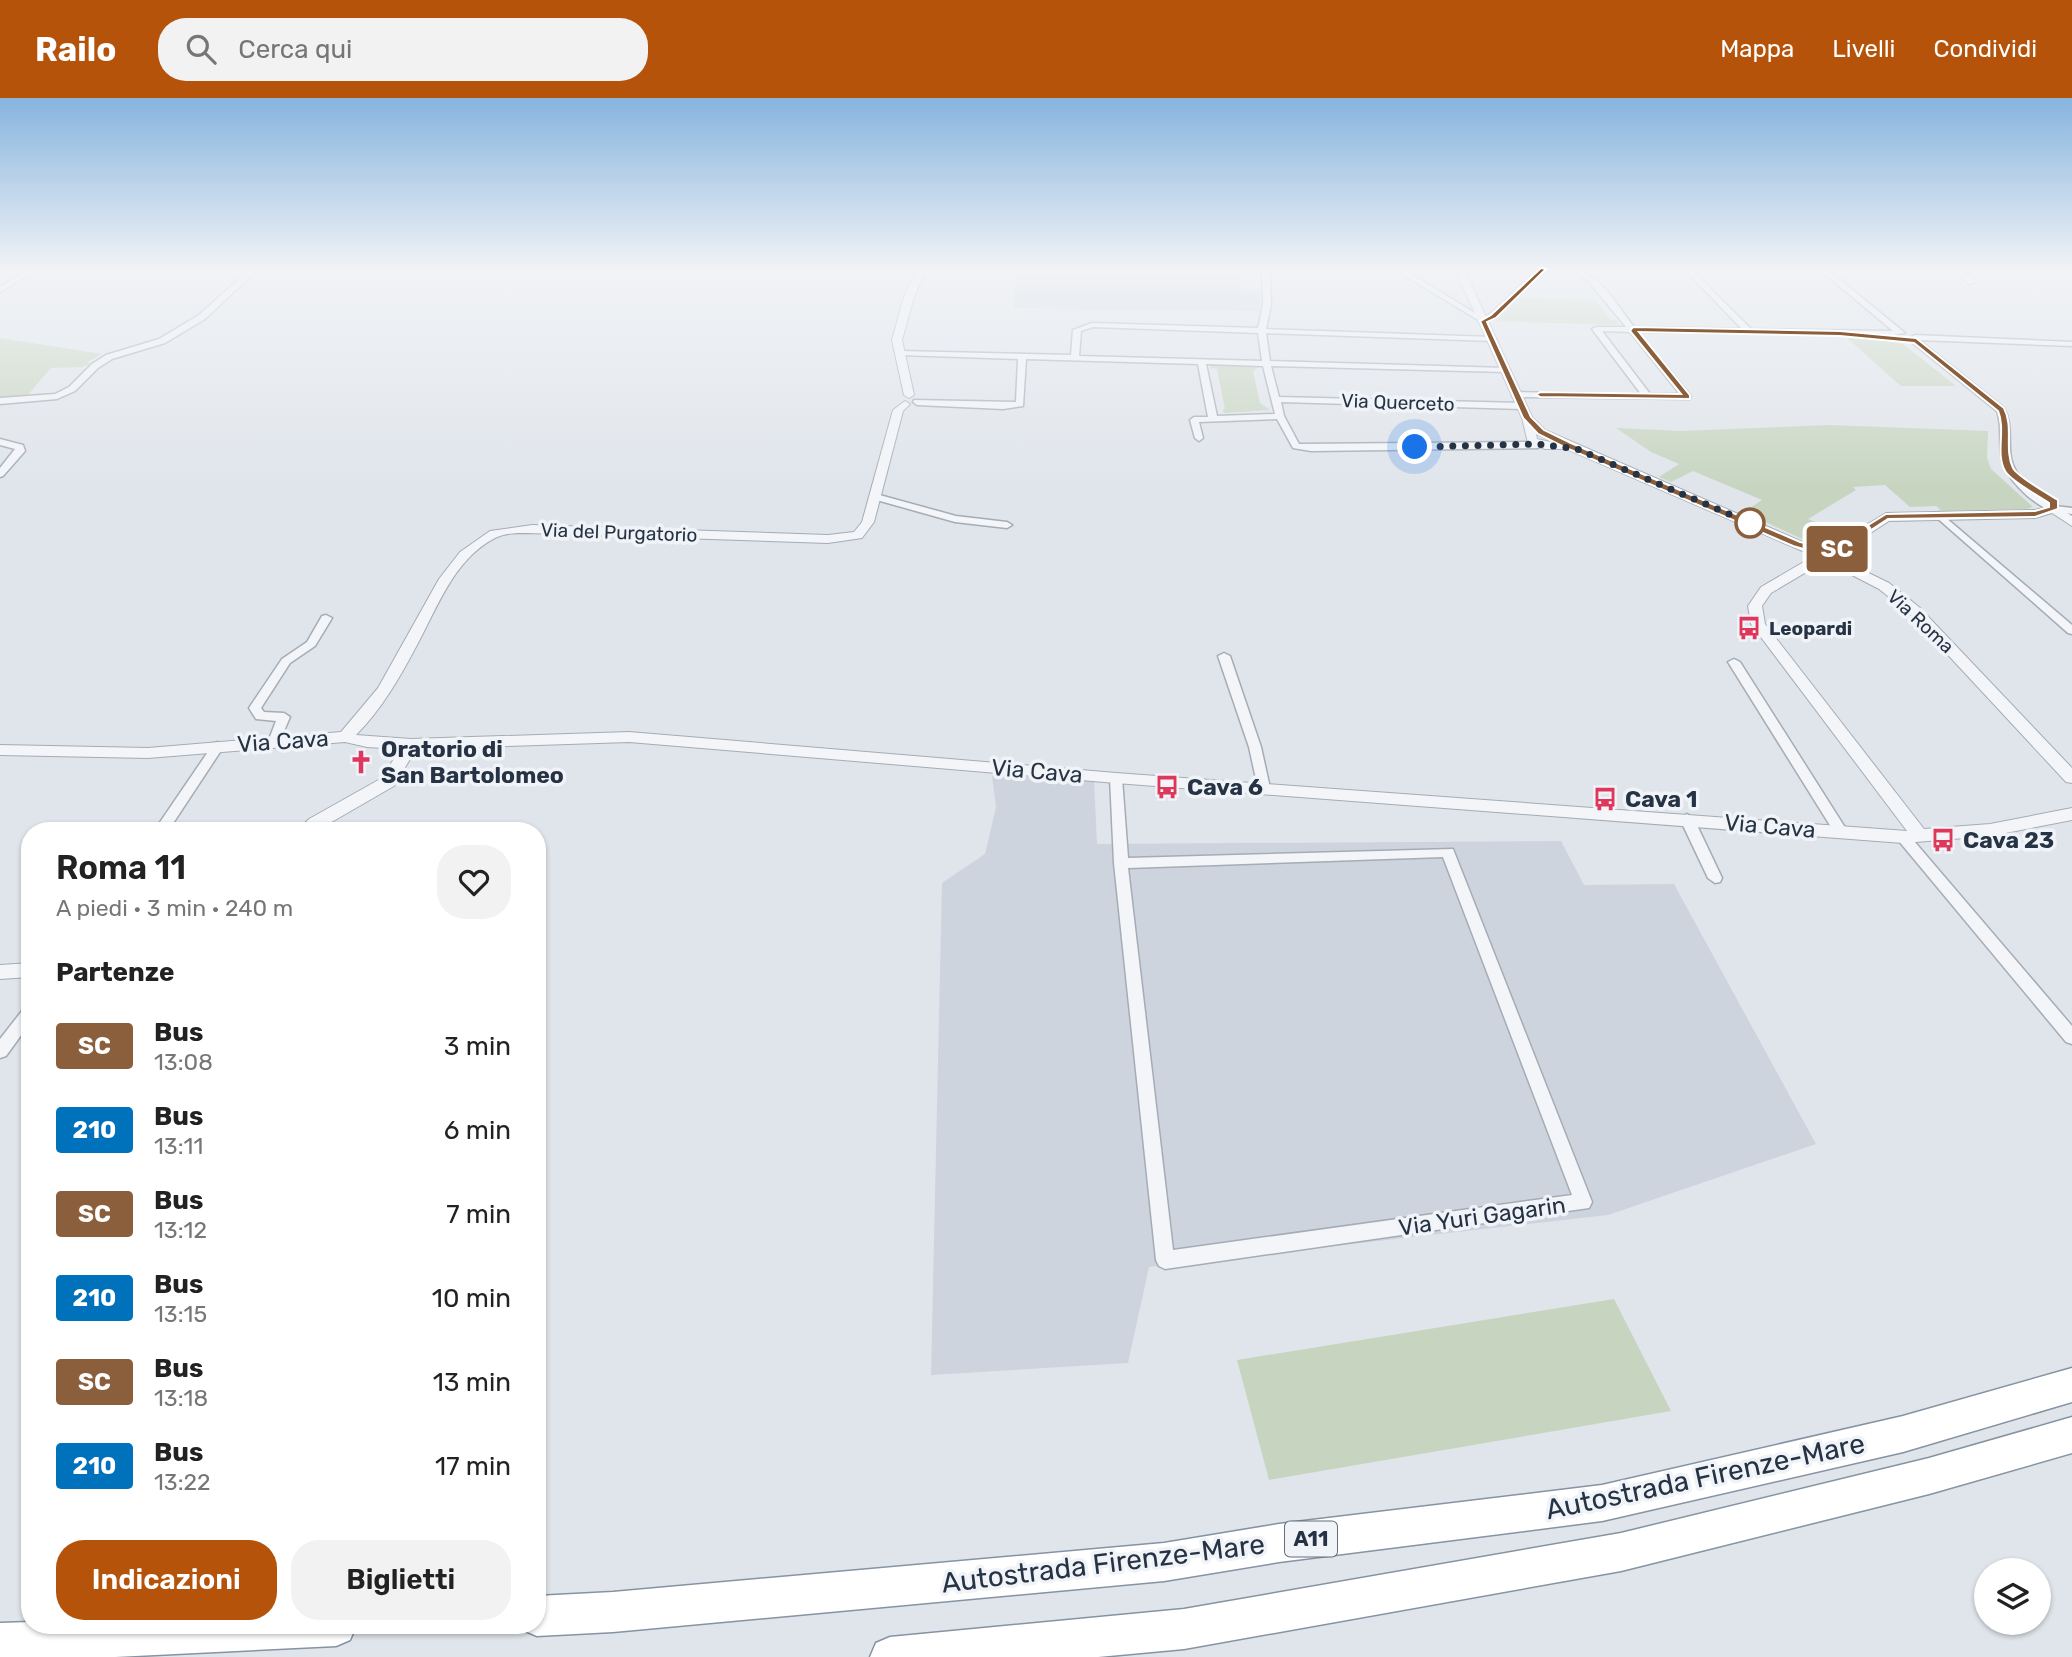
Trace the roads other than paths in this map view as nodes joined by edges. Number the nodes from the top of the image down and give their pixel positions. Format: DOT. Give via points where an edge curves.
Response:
graph roads {
  1 [pos="160,342"];
  2 [pos="897,342"];
  3 [pos="1076,342"];
  4 [pos="1263,342"];
  5 [pos="1493,342"];
  6 [pos="1606,342"];
  7 [pos="1642,342"];
  8 [pos="1915,342"];
  9 [pos="1983,342"];
  10 [pos="2072,344"];
  11 [pos="900,353"];
  12 [pos="1022,355"];
  13 [pos="1075,357"];
  14 [pos="1201,361"];
  15 [pos="1266,363"];
  16 [pos="1506,370"];
  17 [pos="1516,395"];
  18 [pos="1647,396"];
  19 [pos="1274,398"];
  20 [pos="910,400"];
  21 [pos="0,401"];
  22 [pos="1524,412"];
  23 [pos="1280,416"];
  24 [pos="1213,418"];
  25 [pos="1199,438"];
  26 [pos="1538,438"];
  27 [pos="0,442"];
  28 [pos="0,474"];
  29 [pos="876,497"];
  30 [pos="2053,509"];
  31 [pos="2072,511"];
  32 [pos="1940,515"];
  33 [pos="2072,522"];
  34 [pos="1007,525"];
  35 [pos="1829,554"];
  36 [pos="326,618"];
  37 [pos="2069,625"];
  38 [pos="1224,656"];
  39 [pos="1734,662"];
  40 [pos="345,737"];
  41 [pos="274,742"];
  42 [pos="411,744"];
  43 [pos="218,746"];
  44 [pos="0,750"];
  45 [pos="1116,778"];
  46 [pos="2072,778"];
  47 [pos="1264,788"];
  48 [pos="2072,814"];
  49 [pos="1688,819"];
  50 [pos="167,822"];
  51 [pos="317,822"];
  52 [pos="1842,832"];
  53 [pos="1911,836"];
  54 [pos="1121,863"];
  55 [pos="1715,878"];
  56 [pos="21,971"];
  57 [pos="0,972"];
  58 [pos="21,1023"];
  59 [pos="2072,1037"];
  60 [pos="0,1051"];
  61 [pos="2072,1385"];
  62 [pos="2072,1435"];
  63 [pos="546,1616"];
  64 [pos="178,1634"];
  65 [pos="0,1643"];
  66 [pos="890,1657"];
  1 -- 21 [label="street" via="109,357 57,396"];
  2 -- 11 [label="street"];
  3 -- 13 [label="street"];
  4 -- 15 [label="street"];
  5 -- 16 [label="street"];
  6 -- 18 [label="street"];
  7 -- 18 [label="street" via="1687,397"];
  8 -- 30 [label="street" via="2001,410 2010,471"];
  9 -- 10 [label="street"];
  11 -- 12 [label="street"];
  11 -- 20 [label="street"];
  12 -- 13 [label="street"];
  12 -- 20 [label="street" via="1020,404"];
  13 -- 14 [label="street"];
  14 -- 15 [label="street"];
  14 -- 24 [label="street"];
  15 -- 16 [label="street"];
  15 -- 19 [label="street"];
  16 -- 17 [label="street"];
  17 -- 18 [label="street"];
  17 -- 22 [label="street"];
  19 -- 22 [label="street, Via Querceto"];
  19 -- 23 [label="street"];
  20 -- 29 [label="street, Via del Purgatorio" via="898,410"];
  22 -- 26 [label="street"];
  23 -- 24 [label="street"];
  23 -- 26 [label="street" via="1296,446 1311,448"];
  24 -- 25 [label="street" via="1194,420"];
  26 -- 35 [label="street, Via Roma" via="1577,449"];
  27 -- 28 [label="street" via="20,447"];
  29 -- 34 [label="street" via="955,519"];
  29 -- 40 [label="street, Via del Purgatorio" via="865,528 844,538 532,529 491,534 457,563 379,697"];
  30 -- 31 [label="street"];
  30 -- 32 [label="street" via="2035,514"];
  30 -- 33 [label="street"];
  32 -- 35 [label="street" via="1886,517"];
  32 -- 37 [label="street"];
  35 -- 46 [label="street, Via Roma" via="1884,586 1914,610"];
  35 -- 53 [label="street" via="1766,590 1755,606 1758,624"];
  36 -- 41 [label="street" via="311,643 286,661 255,708 260,716 284,717"];
  38 -- 47 [label="street"];
  39 -- 52 [label="street"];
  40 -- 41 [label="street, Via Cava"];
  40 -- 42 [label="street, Via Cava"];
  41 -- 43 [label="street, Via Cava"];
  42 -- 45 [label="street, Via Cava" via="629,737"];
  42 -- 51 [label="street" via="388,782"];
  43 -- 44 [label="street, Via Cava" via="148,753"];
  43 -- 50 [label="street"];
  45 -- 47 [label="street, Via Cava"];
  45 -- 54 [label="street, Via Yuri Gagarin"];
  47 -- 49 [label="street, Via Cava"];
  48 -- 53 [label="street, Via Cava" via="1990,830"];
  49 -- 52 [label="street, Via Cava"];
  49 -- 55 [label="street"];
  52 -- 53 [label="street, Via Cava"];
  53 -- 59 [label="street"];
  54 -- 54 [label="street, Via Yuri Gagarin" via="1448,852 1583,1202 1165,1260"];
  56 -- 57 [label="street"];
  58 -- 60 [label="street"];
  61 -- 63 [label="highway, Autostrada Firenze-Mare / A11" via="1903,1434 1602,1503 1164,1562"];
  62 -- 66 [label="highway, Autostrada Firenze-Mare" via="1929,1476 1621,1552 1184,1629"];
  64 -- 65 [label="highway"];
}
